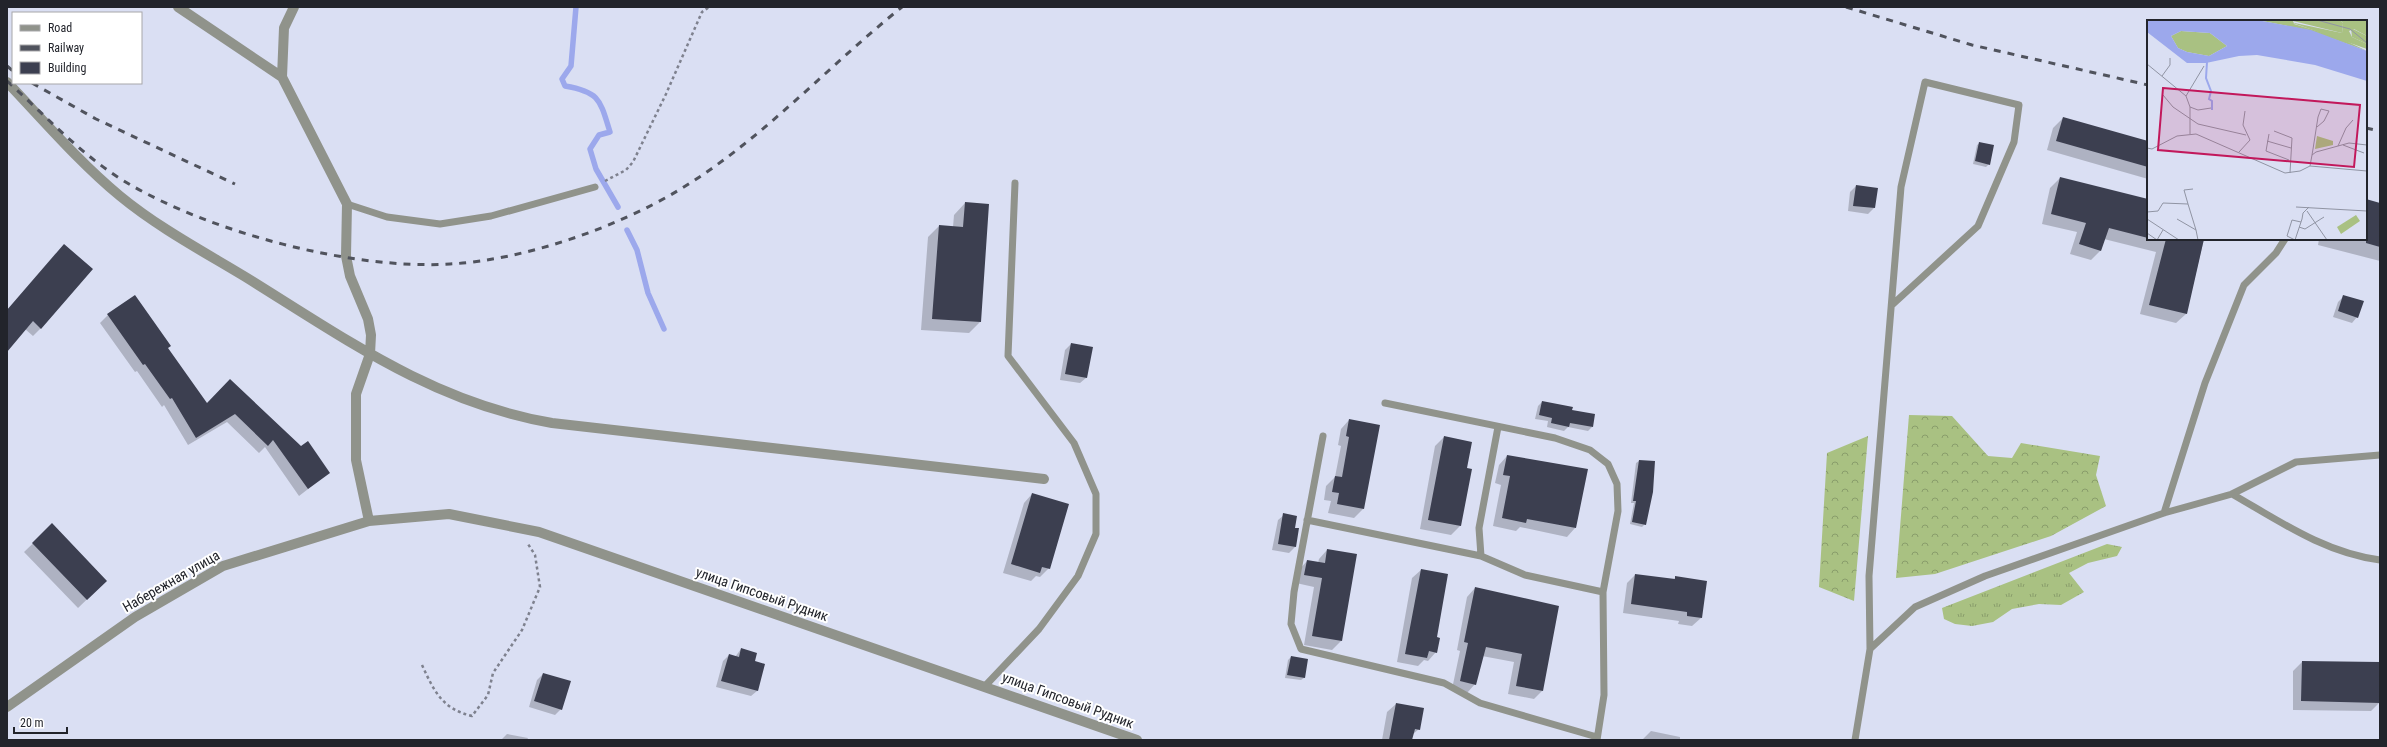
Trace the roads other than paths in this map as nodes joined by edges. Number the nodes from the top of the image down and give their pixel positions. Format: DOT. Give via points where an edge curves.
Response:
graph roads {
  1 [pos="178,7"];
  2 [pos="294,7"];
  3 [pos="282,77"];
  4 [pos="7,82"];
  5 [pos="1015,183"];
  6 [pos="595,187"];
  7 [pos="347,204"];
  8 [pos="2284,240"];
  9 [pos="1892,305"];
  10 [pos="370,354"];
  11 [pos="1385,403"];
  12 [pos="1498,427"];
  13 [pos="1323,436"];
  14 [pos="2380,455"];
  15 [pos="1044,479"];
  16 [pos="2232,494"];
  17 [pos="2164,513"];
  18 [pos="1307,520"];
  19 [pos="369,521"];
  20 [pos="1481,556"];
  21 [pos="2380,560"];
  22 [pos="1603,592"];
  23 [pos="1870,648"];
  24 [pos="986,686"];
  25 [pos="7,707"];
  26 [pos="1597,738"];
  27 [pos="1137,740"];
  28 [pos="1855,740"];
  1 -- 3 [label="street"];
  2 -- 3 [label="street" via="284,28"];
  3 -- 7 [label="street"];
  4 -- 10 [label="street" via="82,162 144,214"];
  5 -- 24 [label="lane" via="1008,356 1074,443 1096,494 1096,534 1078,576 1039,629"];
  6 -- 7 [label="lane" via="491,216 440,224 387,217"];
  7 -- 10 [label="street" via="346,256 350,276 368,318 371,335"];
  8 -- 17 [label="lane" via="2276,253 2244,285 2205,384"];
  9 -- 9 [label="lane" via="1901,187 1924,82 2019,105 2014,142 1978,226"];
  9 -- 23 [label="lane" via="1869,576"];
  10 -- 15 [label="street" via="433,388 521,418"];
  10 -- 19 [label="street" via="356,394 356,460"];
  11 -- 12 [label="lane"];
  12 -- 20 [label="lane" via="1479,528"];
  12 -- 22 [label="lane" via="1554,438 1590,450 1608,464 1618,484 1618,511"];
  13 -- 18 [label="lane"];
  14 -- 16 [label="lane" via="2296,462"];
  16 -- 17 [label="lane"];
  16 -- 21 [label="lane" via="2321,544 2359,557"];
  17 -- 23 [label="lane" via="1985,576 1915,608"];
  18 -- 20 [label="lane"];
  18 -- 26 [label="lane" via="1291,624 1300,649 1444,683 1480,703"];
  19 -- 24 [label="street, улица Гипсовый Рудник" via="450,514 539,532"];
  19 -- 25 [label="street, Набережная улица" via="223,566 135,617"];
  20 -- 22 [label="lane" via="1525,575"];
  22 -- 26 [label="lane" via="1604,695"];
  23 -- 28 [label="lane"];
  24 -- 27 [label="street, улица Гипсовый Рудник"];
}
